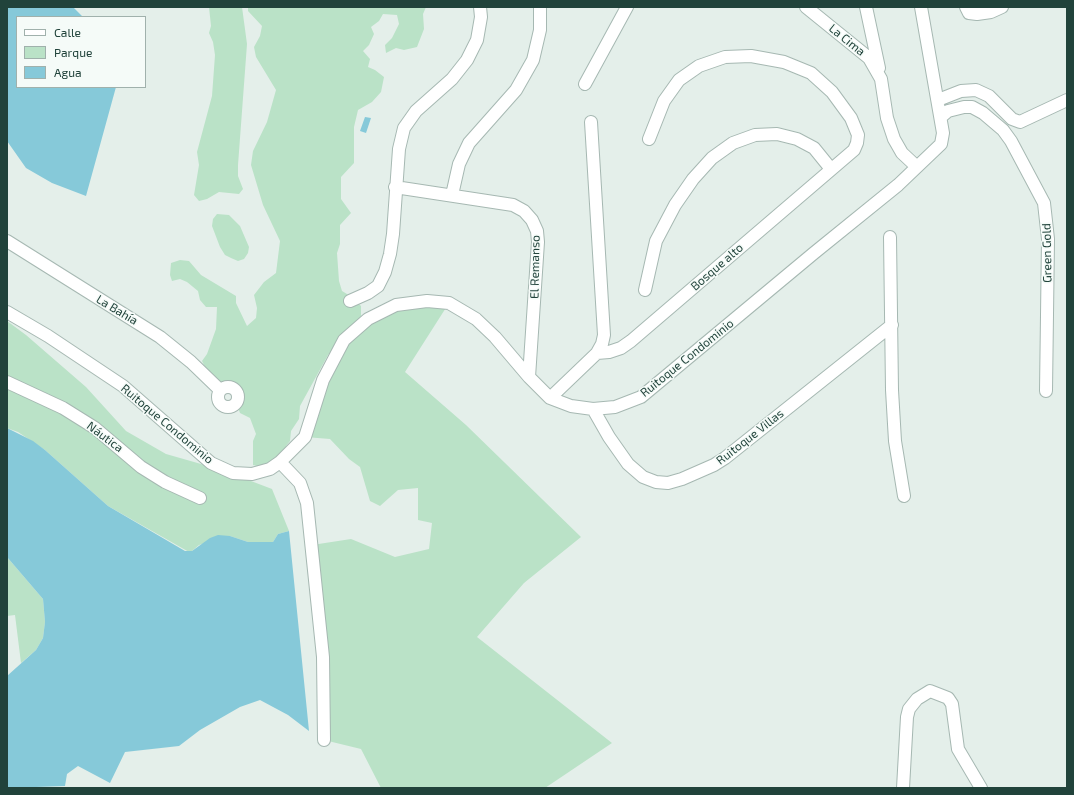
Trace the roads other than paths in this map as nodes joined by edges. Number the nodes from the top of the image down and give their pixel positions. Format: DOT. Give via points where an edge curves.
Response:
graph roads {
  1 [pos="480,7"];
  2 [pos="540,7"];
  3 [pos="628,7"];
  4 [pos="806,7"];
  5 [pos="866,7"];
  6 [pos="921,7"];
  7 [pos="966,7"];
  8 [pos="1002,7"];
  9 [pos="881,79"];
  10 [pos="585,84"];
  11 [pos="961,91"];
  12 [pos="938,100"];
  13 [pos="1067,101"];
  14 [pos="958,108"];
  15 [pos="941,117"];
  16 [pos="591,122"];
  17 [pos="649,138"];
  18 [pos="917,167"];
  19 [pos="831,170"];
  20 [pos="395,187"];
  21 [pos="452,195"];
  22 [pos="890,237"];
  23 [pos="7,241"];
  24 [pos="645,290"];
  25 [pos="350,301"];
  26 [pos="7,312"];
  27 [pos="892,325"];
  28 [pos="597,353"];
  29 [pos="529,377"];
  30 [pos="7,382"];
  31 [pos="220,390"];
  32 [pos="1046,391"];
  33 [pos="550,398"];
  34 [pos="594,408"];
  35 [pos="280,462"];
  36 [pos="904,496"];
  37 [pos="200,498"];
  38 [pos="324,740"];
  39 [pos="903,788"];
  40 [pos="981,788"];
  1 -- 20 [label="street" via="477,40 468,60 452,79 416,112 404,128"];
  2 -- 21 [label="street" via="540,30 533,60 516,90 469,143 459,164"];
  3 -- 10 [label="street"];
  4 -- 9 [label="street, La Cima" via="869,58"];
  5 -- 9 [label="street, La Cima"];
  6 -- 12 [label="street, Ruitoque Condominio"];
  7 -- 8 [label="street" via="969,13 976,14"];
  9 -- 18 [label="street, La Cima" via="894,138 902,153"];
  11 -- 12 [label="street"];
  11 -- 13 [label="street" via="976,90 984,93 1007,115 1020,122"];
  11 -- 14 [label="street"];
  12 -- 15 [label="street, Ruitoque Condominio"];
  14 -- 15 [label="street" via="948,111"];
  14 -- 32 [label="street, Green Gold" via="972,107 1003,130 1044,204 1048,239"];
  15 -- 18 [label="street, Ruitoque Condominio" via="941,144"];
  16 -- 28 [label="street" via="604,335"];
  17 -- 19 [label="street, Bosque alto" via="664,100 679,80 699,66 725,58 751,56 784,62 811,73 832,92 851,118 856,127 857,143 854,150"];
  18 -- 34 [label="street, Ruitoque Condominio" via="862,216 814,252 641,397 615,408"];
  19 -- 24 [label="street" via="814,148 790,137 777,134 755,135 733,143 712,158 675,205 656,241"];
  19 -- 28 [label="street, Bosque alto" via="631,341 615,350"];
  20 -- 21 [label="street, El Remanso"];
  20 -- 25 [label="street" via="393,234 384,272 378,286 368,294"];
  21 -- 29 [label="street, El Remanso" via="513,205 524,211 537,230"];
  22 -- 27 [label="street"];
  23 -- 31 [label="street, La Bahía" via="160,337"];
  26 -- 35 [label="street, Ruitoque Condominio" via="123,386 210,463 233,473 252,474"];
  27 -- 34 [label="street, Ruitoque Villas" via="725,458 682,479 656,482 643,477 628,464 609,437"];
  27 -- 36 [label="street" via="895,441"];
  28 -- 33 [label="street"];
  29 -- 33 [label="street, Ruitoque Condominio"];
  29 -- 35 [label="street, Ruitoque Condominio" via="495,337 449,303 427,301 396,305 368,319 344,340 323,380 305,437"];
  30 -- 37 [label="street, Náutica" via="70,412 95,428 141,467 165,482"];
  33 -- 34 [label="street, Ruitoque Condominio" via="572,406"];
  35 -- 38 [label="street" via="300,484 307,503 323,657"];
  39 -- 40 [label="street" via="909,709 917,698 930,691 948,698 952,704 958,749"];
}
